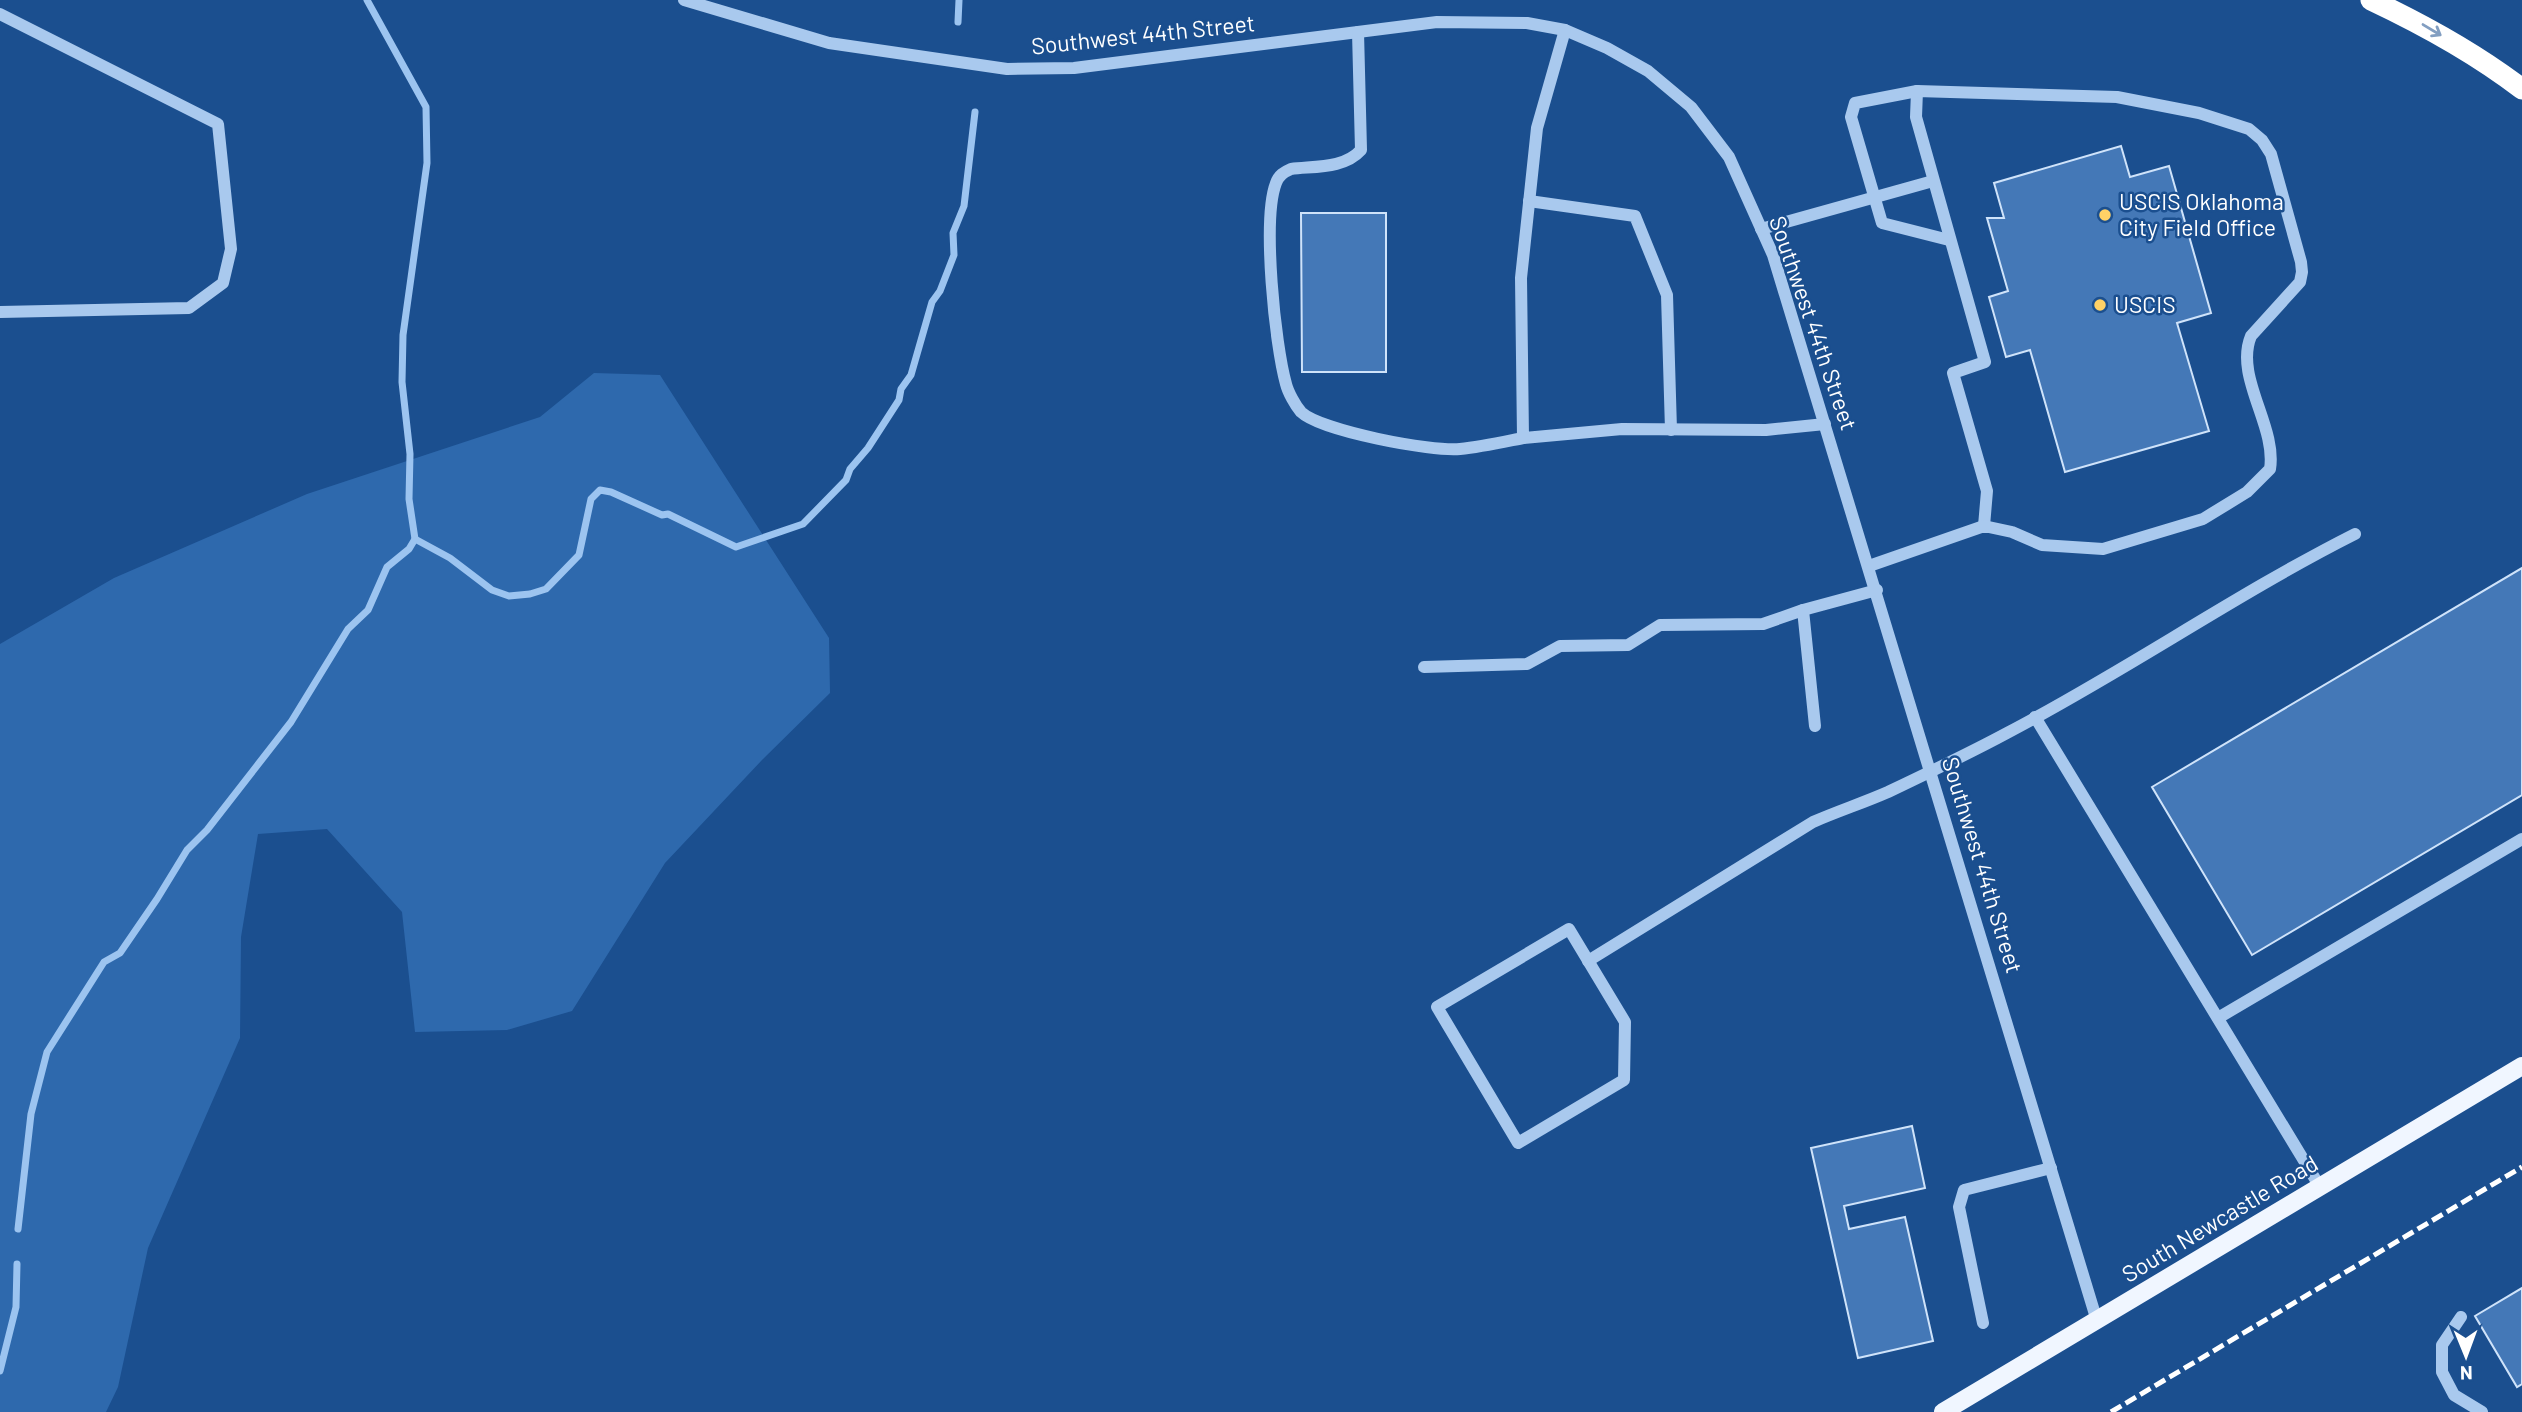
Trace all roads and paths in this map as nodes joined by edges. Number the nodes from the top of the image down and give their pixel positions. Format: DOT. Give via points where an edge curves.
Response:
graph roads {
  1 [pos="684,0"];
  2 [pos="2371,0"];
  3 [pos="0,14"];
  4 [pos="1565,30"];
  5 [pos="1358,32"];
  6 [pos="2522,89"];
  7 [pos="1917,91"];
  8 [pos="1933,181"];
  9 [pos="1875,197"];
  10 [pos="1529,201"];
  11 [pos="1761,229"];
  12 [pos="1949,240"];
  13 [pos="0,312"];
  14 [pos="1825,424"];
  15 [pos="1671,430"];
  16 [pos="1523,438"];
  17 [pos="1984,526"];
  18 [pos="2354,534"];
  19 [pos="1869,566"];
  20 [pos="1877,590"];
  21 [pos="1803,610"];
  22 [pos="1424,667"];
  23 [pos="2035,717"];
  24 [pos="1815,726"];
  25 [pos="1931,771"];
  26 [pos="2522,839"];
  27 [pos="1588,961"];
  28 [pos="2218,1018"];
  29 [pos="2522,1066"];
  30 [pos="2051,1168"];
  31 [pos="2320,1187"];
  32 [pos="2461,1317"];
  33 [pos="2097,1321"];
  34 [pos="1983,1323"];
  35 [pos="1943,1412"];
  36 [pos="2482,1412"];
  1 -- 5 [label="street, Southwest 44th Street" via="829,43 1007,69 1074,68"];
  2 -- 6 [label="highway, one-way" via="2438,34"];
  3 -- 13 [label="street" via="218,124 231,249 223,283 189,308"];
  4 -- 5 [label="street, Southwest 44th Street" via="1479,21"];
  4 -- 10 [label="street" via="1537,128"];
  4 -- 11 [label="street, Southwest 44th Street" via="1648,71 1691,107 1729,157"];
  5 -- 16 [label="street" via="1360,150 1345,162 1283,172 1276,182 1269,220 1277,342 1286,386 1302,413 1362,436 1458,449"];
  7 -- 8 [label="street" via="1916,117"];
  7 -- 9 [label="street" via="1855,103 1851,117"];
  7 -- 17 [label="street" via="2117,97 2199,113 2249,129 2271,155 2301,262 2300,282 2248,345 2249,370 2272,460 2270,469 2247,492 2203,519 2103,549 2042,545"];
  8 -- 9 [label="street"];
  8 -- 12 [label="street"];
  9 -- 11 [label="street"];
  9 -- 12 [label="street" via="1882,223"];
  10 -- 15 [label="street" via="1635,216 1667,295"];
  10 -- 16 [label="street" via="1521,278"];
  11 -- 14 [label="street, Southwest 44th Street"];
  12 -- 17 [label="street" via="1985,362 1953,373 1987,491"];
  14 -- 15 [label="street" via="1766,430"];
  14 -- 19 [label="street, Southwest 44th Street"];
  15 -- 16 [label="street" via="1622,429"];
  17 -- 19 [label="street"];
  18 -- 23 [label="street"];
  19 -- 20 [label="street, Southwest 44th Street"];
  20 -- 21 [label="street"];
  20 -- 25 [label="street, Southwest 44th Street"];
  21 -- 22 [label="street" via="1763,624 1660,625 1628,645 1560,646 1527,664"];
  21 -- 24 [label="street"];
  23 -- 25 [label="street"];
  23 -- 28 [label="street"];
  25 -- 27 [label="street" via="1813,822"];
  25 -- 30 [label="street, Southwest 44th Street"];
  26 -- 28 [label="street"];
  27 -- 27 [label="street" via="1625,1022 1624,1080 1518,1143 1437,1007 1569,929"];
  28 -- 31 [label="street"];
  29 -- 31 [label="main road, South Newcastle Road"];
  30 -- 33 [label="street, Southwest 44th Street"];
  30 -- 34 [label="street" via="1964,1190 1959,1206"];
  31 -- 33 [label="main road, South Newcastle Road"];
  32 -- 36 [label="street" via="2442,1345 2442,1372 2454,1395"];
  33 -- 35 [label="main road, South Newcastle Road"];
}
